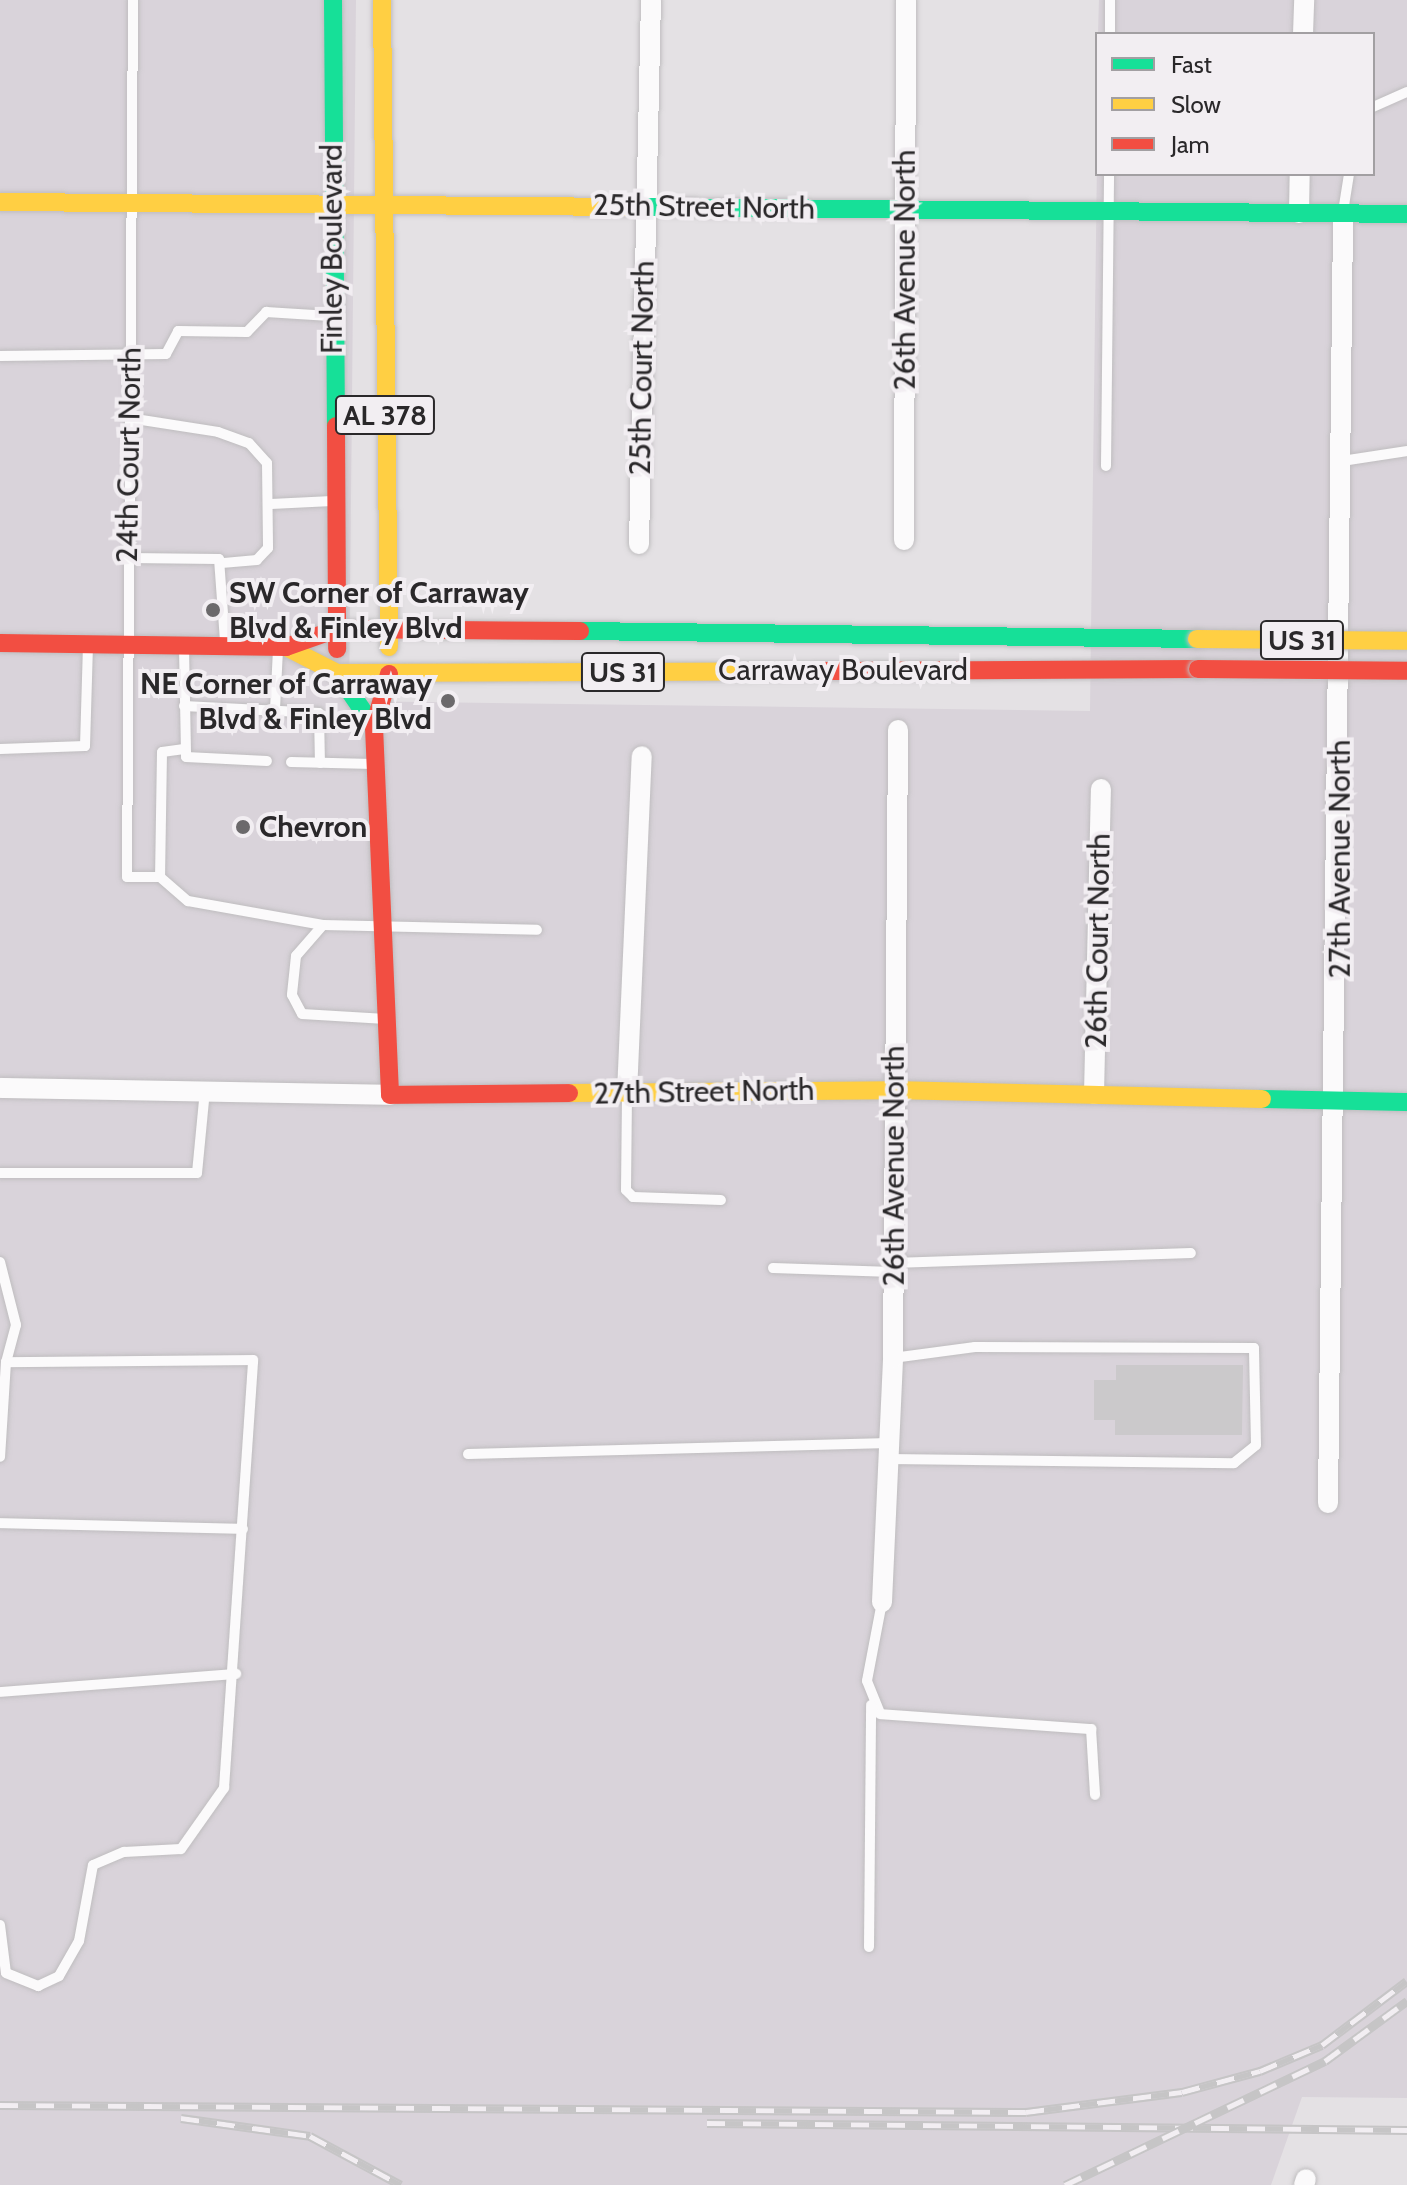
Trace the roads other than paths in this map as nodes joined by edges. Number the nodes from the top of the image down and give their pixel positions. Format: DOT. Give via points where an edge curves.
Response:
graph roads {
  1 [pos="133,0"];
  2 [pos="333,0"];
  3 [pos="382,0"];
  4 [pos="651,0"];
  5 [pos="906,0"];
  6 [pos="1110,0"];
  7 [pos="1304,0"];
  8 [pos="1110,32"];
  9 [pos="1303,32"];
  10 [pos="1407,92"];
  11 [pos="1375,106"];
  12 [pos="1109,176"];
  13 [pos="1300,176"];
  14 [pos="1349,176"];
  15 [pos="0,202"];
  16 [pos="131,202"];
  17 [pos="332,203"];
  18 [pos="380,203"];
  19 [pos="646,206"];
  20 [pos="905,209"];
  21 [pos="1108,211"];
  22 [pos="1299,213"];
  23 [pos="1343,214"];
  24 [pos="1407,214"];
  25 [pos="332,316"];
  26 [pos="0,356"];
  27 [pos="130,356"];
  28 [pos="129,418"];
  29 [pos="1407,451"];
  30 [pos="1342,461"];
  31 [pos="1106,466"];
  32 [pos="335,501"];
  33 [pos="271,504"];
  34 [pos="904,540"];
  35 [pos="639,544"];
  36 [pos="128,558"];
  37 [pos="224,563"];
  38 [pos="389,628"];
  39 [pos="337,629"];
  40 [pos="1407,641"];
  41 [pos="0,643"];
  42 [pos="88,645"];
  43 [pos="127,646"];
  44 [pos="184,646"];
  45 [pos="225,647"];
  46 [pos="282,647"];
  47 [pos="1407,671"];
  48 [pos="337,673"];
  49 [pos="389,674"];
  50 [pos="184,706"];
  51 [pos="275,709"];
  52 [pos="374,727"];
  53 [pos="898,730"];
  54 [pos="0,749"];
  55 [pos="184,749"];
  56 [pos="642,756"];
  57 [pos="267,761"];
  58 [pos="291,762"];
  59 [pos="320,763"];
  60 [pos="375,764"];
  61 [pos="1101,789"];
  62 [pos="160,877"];
  63 [pos="323,925"];
  64 [pos="383,929"];
  65 [pos="537,930"];
  66 [pos="386,1019"];
  67 [pos="0,1088"];
  68 [pos="205,1090"];
  69 [pos="893,1090"];
  70 [pos="627,1093"];
  71 [pos="1094,1094"];
  72 [pos="390,1095"];
  73 [pos="1338,1098"];
  74 [pos="1407,1102"];
  75 [pos="0,1173"];
  76 [pos="721,1200"];
  77 [pos="1191,1253"];
  78 [pos="0,1262"];
  79 [pos="893,1267"];
  80 [pos="773,1268"];
  81 [pos="3,1358"];
  82 [pos="893,1358"];
  83 [pos="889,1451"];
  84 [pos="468,1454"];
  85 [pos="0,1457"];
  86 [pos="1328,1503"];
  87 [pos="0,1523"];
  88 [pos="243,1529"];
  89 [pos="882,1602"];
  90 [pos="236,1674"];
  91 [pos="0,1692"];
  92 [pos="871,1705"];
  93 [pos="1095,1795"];
  94 [pos="0,1925"];
  95 [pos="869,1947"];
  1 -- 16 [label="lane, 24th Court North"];
  2 -- 17 [label="main road, Finley Boulevard / AL 378"];
  3 -- 18 [label="main road, Finley Boulevard / AL 378"];
  4 -- 19 [label="street, 25th Court North"];
  5 -- 20 [label="street, 26th Avenue North"];
  6 -- 8 [label="lane"];
  7 -- 9 [label="street"];
  10 -- 11 [label="lane"];
  12 -- 21 [label="lane"];
  13 -- 22 [label="street"];
  14 -- 23 [label="lane"];
  15 -- 16 [label="main road, 25th Street North"];
  16 -- 17 [label="main road, 25th Street North"];
  16 -- 27 [label="lane, 24th Court North"];
  17 -- 18 [label="main road, 25th Street North"];
  17 -- 25 [label="main road, Finley Boulevard / AL 378"];
  18 -- 19 [label="main road, 25th Street North"];
  18 -- 38 [label="main road, Finley Boulevard / AL 378"];
  19 -- 20 [label="main road, 25th Street North"];
  19 -- 35 [label="street, 25th Court North"];
  20 -- 21 [label="main road, 25th Street North"];
  20 -- 34 [label="street, 26th Avenue North"];
  21 -- 22 [label="main road, 25th Street North"];
  21 -- 31 [label="lane"];
  22 -- 23 [label="main road, 25th Street North"];
  23 -- 24 [label="main road, 25th Street North"];
  23 -- 30 [label="street, 27th Avenue North"];
  25 -- 27 [label="lane" via="266,312 247,332 178,331 166,354"];
  25 -- 32 [label="main road, Finley Boulevard / AL 378"];
  26 -- 27 [label="lane"];
  27 -- 28 [label="lane, 24th Court North"];
  28 -- 33 [label="lane" via="249,443 267,463"];
  28 -- 36 [label="lane, 24th Court North"];
  29 -- 30 [label="lane"];
  30 -- 73 [label="street, 27th Avenue North"];
  32 -- 33 [label="lane"];
  32 -- 39 [label="main road, Finley Boulevard / AL 378"];
  33 -- 37 [label="lane" via="268,548 257,560"];
  36 -- 37 [label="lane"];
  36 -- 43 [label="lane, 24th Court North"];
  37 -- 45 [label="lane"];
  38 -- 39 [label="main road, Carraway Boulevard / US 31"];
  38 -- 40 [label="main road, Carraway Boulevard / US 31, bridge"];
  38 -- 49 [label="main road, Finley Boulevard / AL 378"];
  39 -- 46 [label="main road, Carraway Boulevard / US 31"];
  39 -- 48 [label="main road, Finley Boulevard / AL 378"];
  41 -- 42 [label="main road, Carraway Boulevard / US 31"];
  42 -- 43 [label="main road, Carraway Boulevard / US 31"];
  42 -- 54 [label="lane" via="85,746"];
  43 -- 44 [label="main road, Carraway Boulevard / US 31"];
  43 -- 62 [label="lane, 24th Court North" via="127,877"];
  44 -- 45 [label="main road, Carraway Boulevard / US 31"];
  44 -- 50 [label="lane"];
  45 -- 46 [label="main road, Carraway Boulevard / US 31"];
  46 -- 48 [label="main road, Carraway Boulevard / US 31"];
  46 -- 51 [label="lane"];
  47 -- 49 [label="main road, Carraway Boulevard / US 31, bridge"];
  48 -- 49 [label="main road, Carraway Boulevard / US 31"];
  48 -- 52 [label="main road"];
  49 -- 52 [label="main road, Finley Boulevard"];
  50 -- 51 [label="lane"];
  50 -- 55 [label="lane"];
  51 -- 59 [label="lane" via="319,713"];
  52 -- 60 [label="main road, Finley Boulevard"];
  53 -- 69 [label="street, 26th Avenue North"];
  55 -- 57 [label="lane" via="194,759"];
  55 -- 62 [label="lane" via="162,752"];
  56 -- 70 [label="street"];
  58 -- 59 [label="lane"];
  59 -- 60 [label="lane"];
  60 -- 64 [label="main road, Finley Boulevard"];
  61 -- 71 [label="street, 26th Court North"];
  62 -- 63 [label="lane" via="188,901"];
  63 -- 64 [label="lane"];
  63 -- 66 [label="lane" via="296,956 292,995 302,1014"];
  64 -- 65 [label="lane"];
  64 -- 66 [label="main road, Finley Boulevard"];
  66 -- 72 [label="main road, Finley Boulevard"];
  67 -- 68 [label="street, 27th Street North"];
  68 -- 72 [label="street, 27th Street North"];
  68 -- 75 [label="lane" via="197,1173"];
  69 -- 70 [label="main road, 27th Street North"];
  69 -- 71 [label="main road, 27th Street North"];
  69 -- 79 [label="street, 26th Avenue North"];
  70 -- 72 [label="main road, 27th Street North"];
  70 -- 76 [label="lane" via="626,1190 633,1197"];
  71 -- 73 [label="main road, 27th Street North"];
  73 -- 74 [label="main road, 27th Street North"];
  73 -- 86 [label="street, 27th Avenue North"];
  77 -- 79 [label="lane"];
  78 -- 81 [label="lane" via="16,1325"];
  79 -- 80 [label="lane"];
  79 -- 82 [label="street, 26th Avenue North"];
  81 -- 85 [label="lane"];
  81 -- 88 [label="lane" via="253,1360"];
  82 -- 83 [label="street, 26th Avenue North"];
  82 -- 83 [label="lane" via="975,1347 1254,1348 1256,1445 1234,1463"];
  83 -- 84 [label="lane"];
  83 -- 89 [label="street, 26th Avenue North"];
  87 -- 88 [label="lane"];
  88 -- 90 [label="lane"];
  89 -- 92 [label="lane" via="867,1681"];
  90 -- 91 [label="lane"];
  90 -- 94 [label="lane" via="224,1788 181,1849 124,1852 93,1865 70,1963 38,1986 6,1973"];
  92 -- 93 [label="lane" via="898,1716 1091,1729"];
  92 -- 95 [label="lane"];
}
